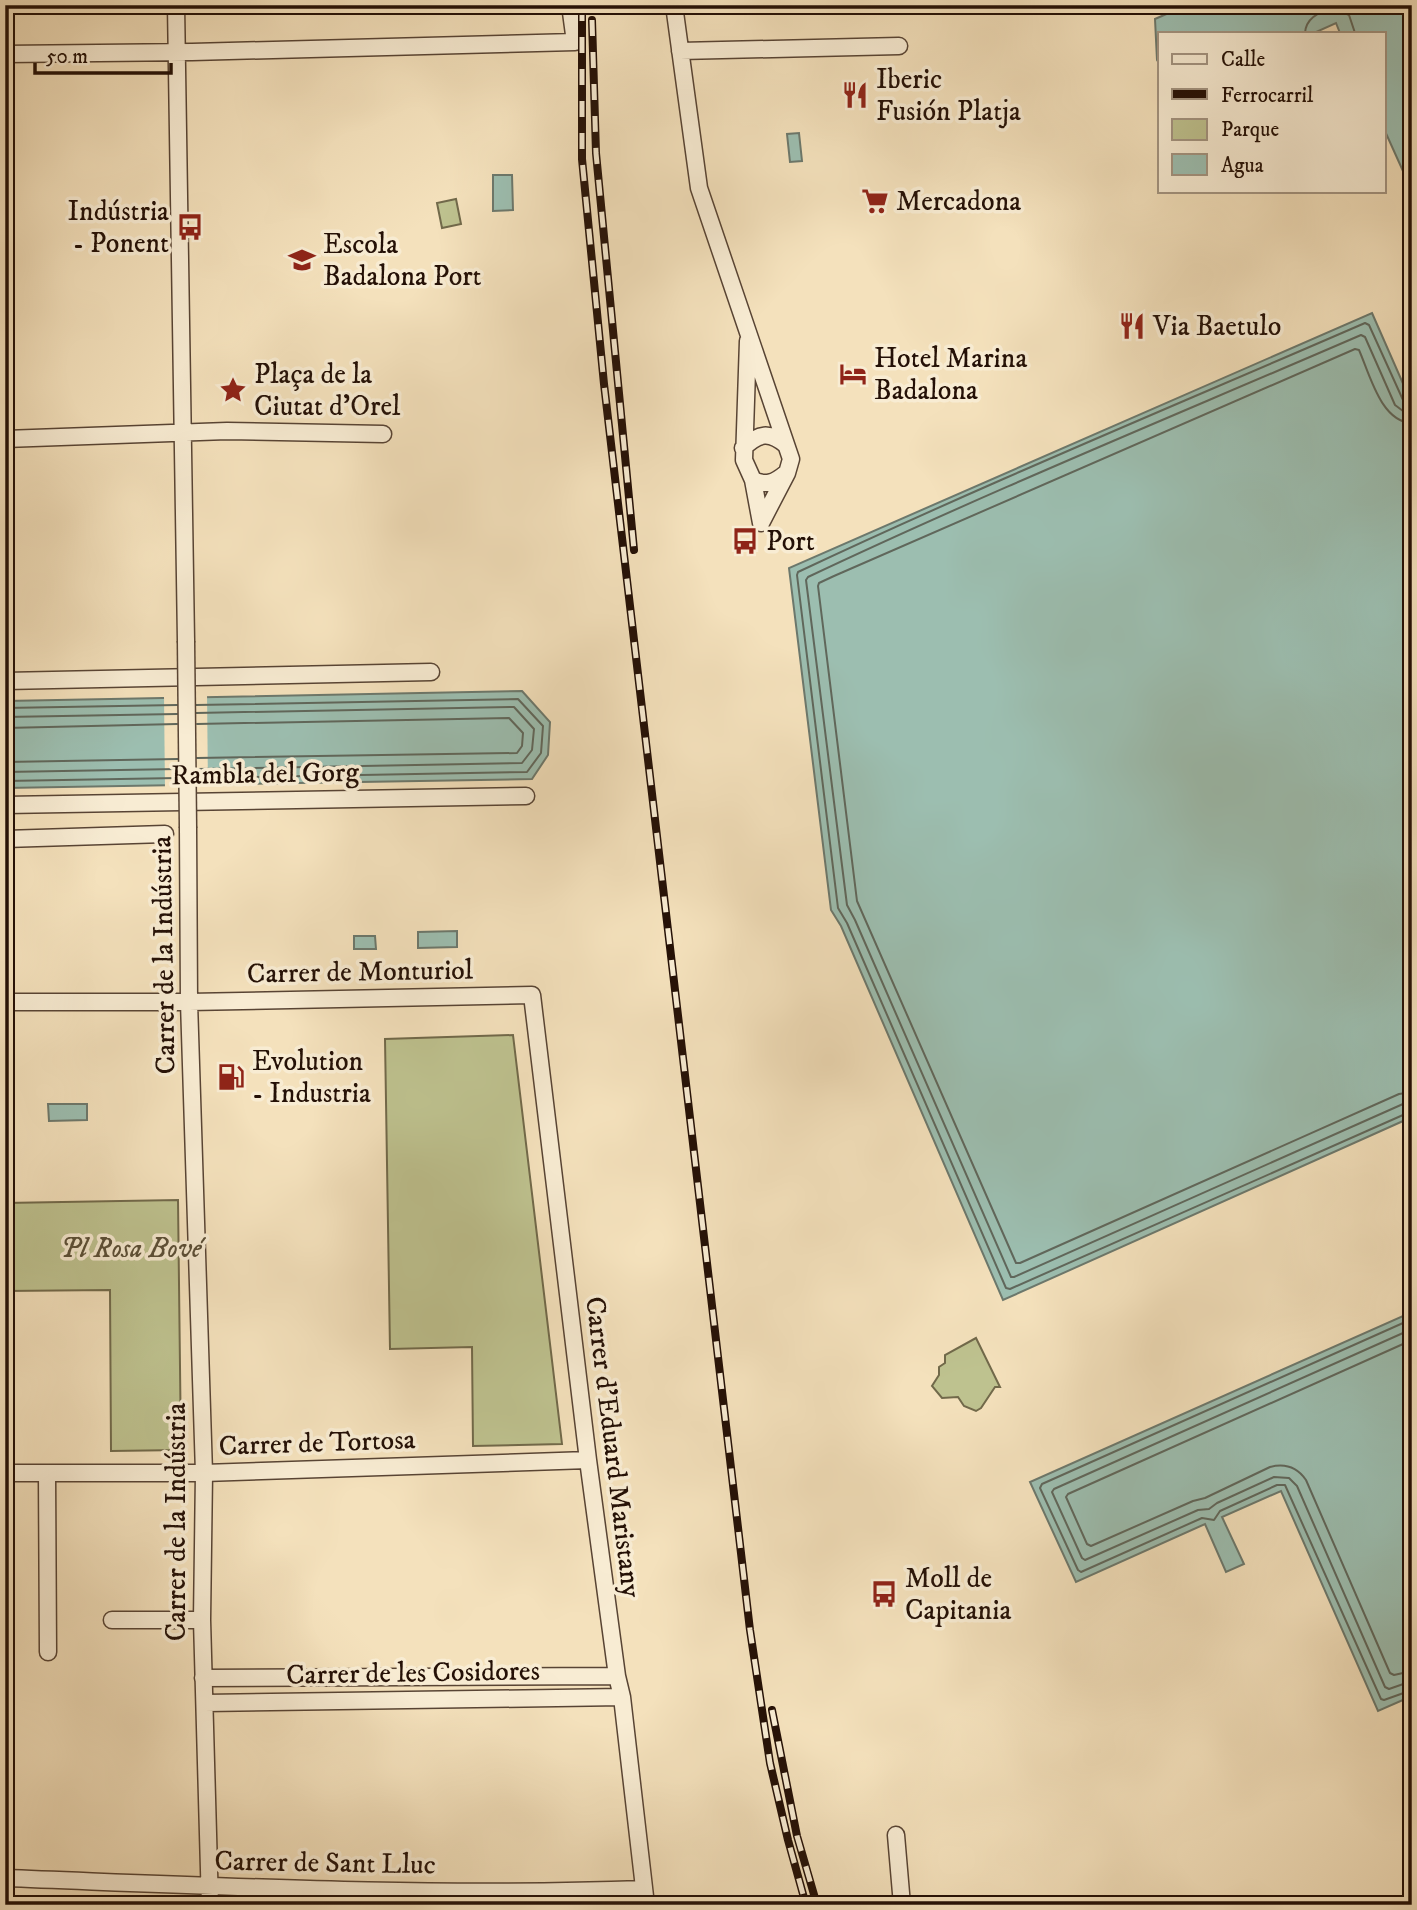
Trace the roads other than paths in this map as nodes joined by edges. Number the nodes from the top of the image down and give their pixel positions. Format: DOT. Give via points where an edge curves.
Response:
graph roads {
  1 [pos="176,5"];
  2 [pos="570,5"];
  3 [pos="674,5"];
  4 [pos="899,46"];
  5 [pos="680,51"];
  6 [pos="177,52"];
  7 [pos="5,54"];
  8 [pos="748,331"];
  9 [pos="183,432"];
  10 [pos="383,434"];
  11 [pos="5,439"];
  12 [pos="786,445"];
  13 [pos="743,448"];
  14 [pos="787,473"];
  15 [pos="753,480"];
  16 [pos="431,672"];
  17 [pos="5,681"];
  18 [pos="526,796"];
  19 [pos="5,805"];
  20 [pos="165,835"];
  21 [pos="5,839"];
  22 [pos="532,995"];
  23 [pos="5,1002"];
  24 [pos="189,1002"];
  25 [pos="588,1460"];
  26 [pos="5,1473"];
  27 [pos="47,1473"];
  28 [pos="204,1473"];
  29 [pos="112,1620"];
  30 [pos="202,1620"];
  31 [pos="48,1651"];
  32 [pos="617,1676"];
  33 [pos="203,1678"];
  34 [pos="622,1697"];
  35 [pos="205,1703"];
  36 [pos="896,1835"];
  37 [pos="5,1878"];
  38 [pos="211,1887"];
  39 [pos="645,1897"];
  40 [pos="531,1899"];
  41 [pos="211,1905"];
  42 [pos="902,1905"];
  1 -- 6 [label="street, Carrer de la Indústria"];
  2 -- 6 [label="street" via="575,42"];
  3 -- 5 [label="street"];
  4 -- 5 [label="street"];
  5 -- 8 [label="street" via="699,188"];
  6 -- 7 [label="street"];
  6 -- 9 [label="street, Carrer de la Indústria"];
  8 -- 12 [label="street"];
  8 -- 13 [label="street"];
  9 -- 10 [label="street"];
  9 -- 11 [label="street"];
  9 -- 24 [label="street, Carrer de la Indústria, bridge"];
  12 -- 13 [label="street" via="776,436 762,435"];
  12 -- 14 [label="street" via="791,459"];
  13 -- 15 [label="street"];
  14 -- 15 [label="street" via="771,484"];
  14 -- 15 [label="street" via="761,523"];
  16 -- 17 [label="street"];
  18 -- 19 [label="street, Rambla del Gorg"];
  20 -- 21 [label="street"];
  22 -- 24 [label="street, Carrer de Monturiol"];
  22 -- 25 [label="street, Carrer d'Eduard Maristany"];
  23 -- 24 [label="street, Carrer de Monturiol"];
  24 -- 28 [label="street, Carrer de la Indústria"];
  25 -- 28 [label="street, Carrer de Tortosa"];
  25 -- 32 [label="street, Carrer d'Eduard Maristany"];
  26 -- 27 [label="street, Carrer de Tortosa"];
  27 -- 28 [label="street, Carrer de Tortosa"];
  27 -- 31 [label="street"];
  28 -- 30 [label="street, Carrer de la Indústria"];
  29 -- 30 [label="street"];
  30 -- 33 [label="street, Carrer de la Indústria"];
  32 -- 33 [label="street, Carrer de les Cosidores"];
  32 -- 34 [label="street, Carrer d'Eduard Maristany"];
  33 -- 35 [label="street, Carrer de la Indústria"];
  34 -- 35 [label="street, Carrer de les Cosidores"];
  34 -- 39 [label="street, Carrer d'Eduard Maristany"];
  35 -- 38 [label="street, Carrer de la Indústria"];
  36 -- 42 [label="street"];
  37 -- 38 [label="street, Carrer de Sant Lluc"];
  38 -- 40 [label="street, Carrer de Sant Lluc"];
  38 -- 41 [label="street, Carrer de la Indústria"];
  39 -- 40 [label="street, Carrer de Sant Lluc"];
}
